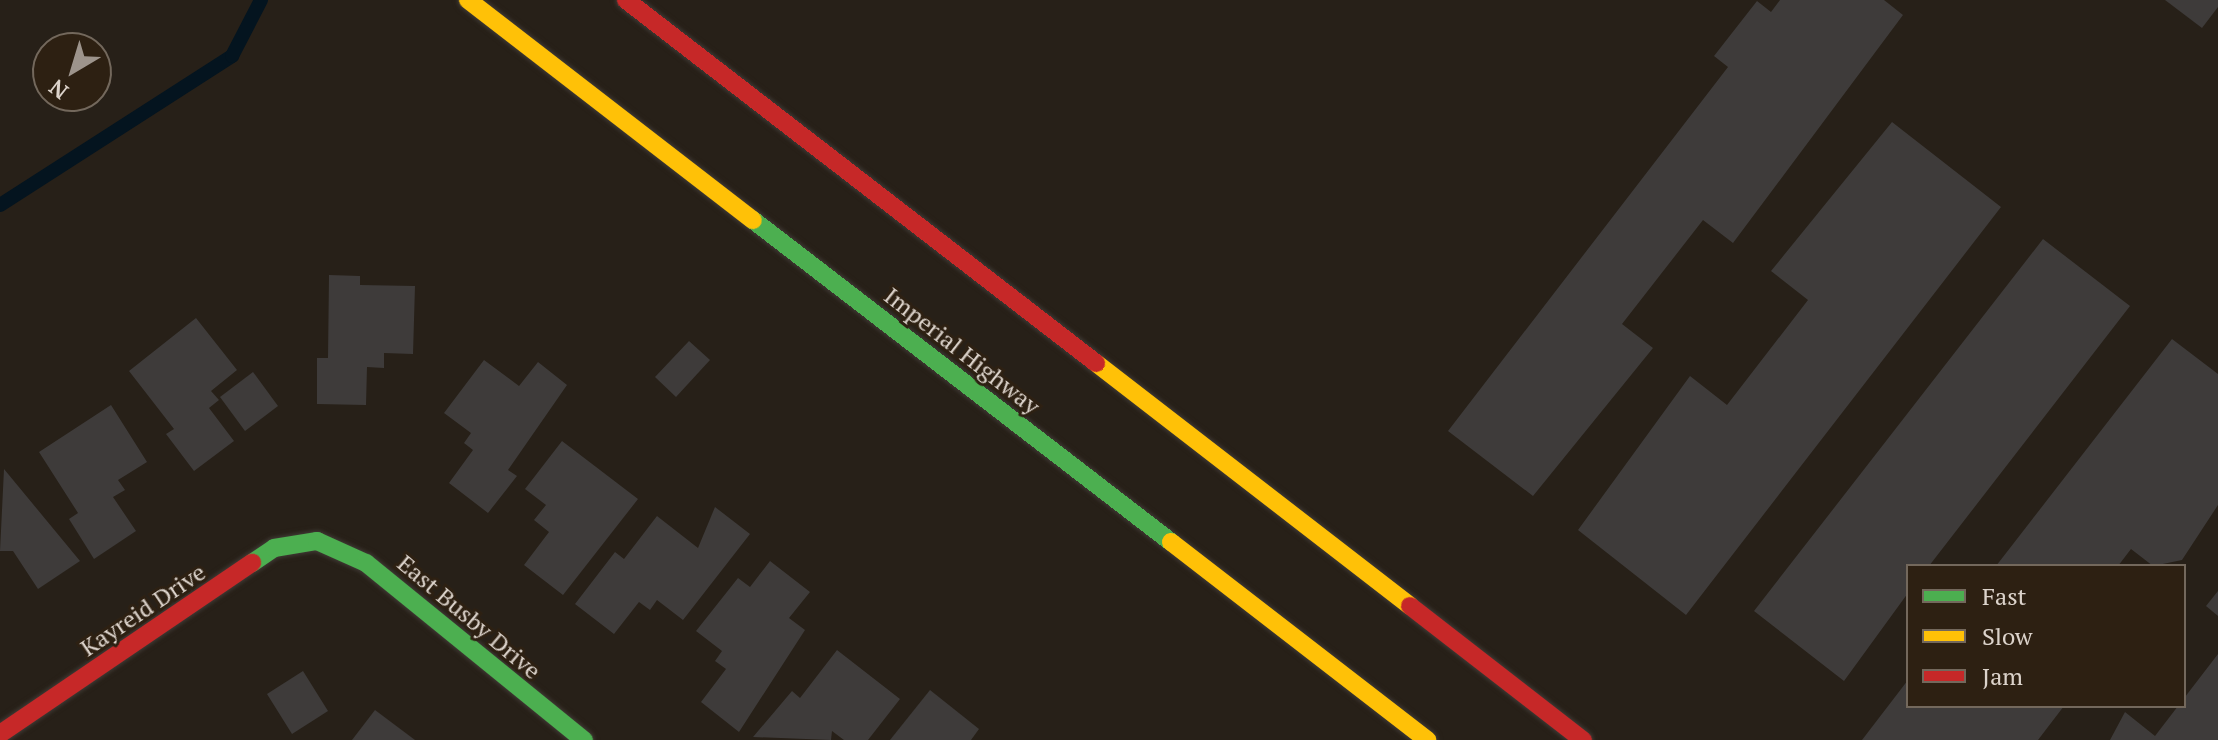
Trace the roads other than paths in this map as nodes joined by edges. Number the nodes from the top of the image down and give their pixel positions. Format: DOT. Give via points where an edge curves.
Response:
graph roads {
  1 [pos="468,0"];
  2 [pos="626,0"];
  3 [pos="317,541"];
  4 [pos="0,734"];
  5 [pos="584,740"];
  6 [pos="1427,740"];
  7 [pos="1583,740"];
  1 -- 6 [label="main road, Imperial Highway"];
  2 -- 7 [label="main road"];
  3 -- 4 [label="main road, Kayreid Drive" via="274,548"];
  3 -- 5 [label="main road, East Busby Drive" via="366,563"];
}
